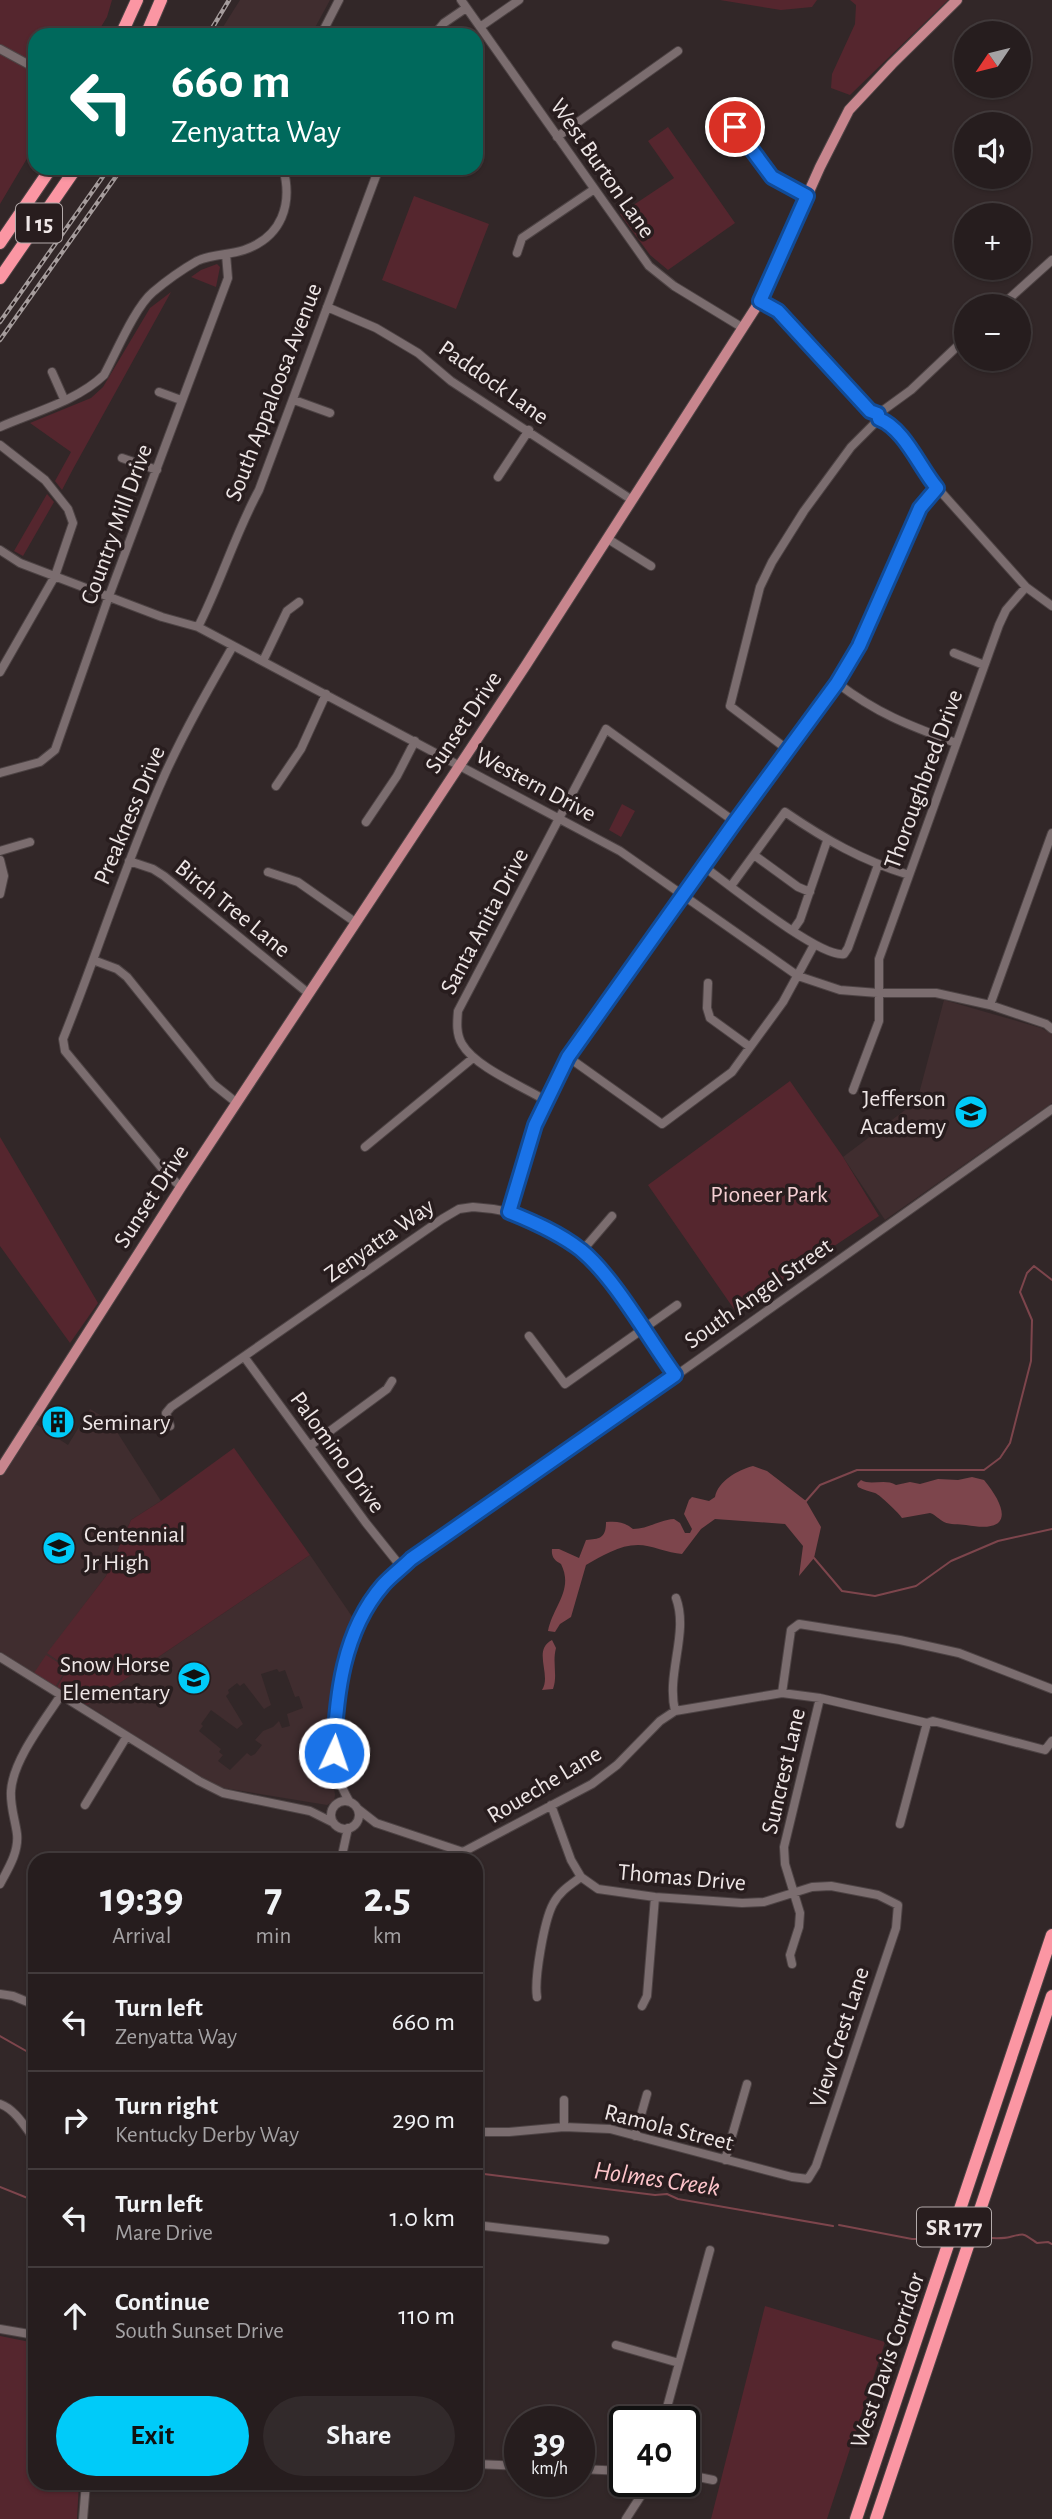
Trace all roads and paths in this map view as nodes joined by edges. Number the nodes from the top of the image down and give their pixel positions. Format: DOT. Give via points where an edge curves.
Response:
graph roads {
  1 [pos="130,0"];
  2 [pos="137,0"];
  3 [pos="161,0"];
  4 [pos="340,0"];
  5 [pos="519,0"];
  6 [pos="957,0"];
  7 [pos="463,4"];
  8 [pos="480,27"];
  9 [pos="121,28"];
  10 [pos="123,28"];
  11 [pos="149,28"];
  12 [pos="325,28"];
  13 [pos="440,28"];
  14 [pos="483,31"];
  15 [pos="0,49"];
  16 [pos="678,51"];
  17 [pos="28,64"];
  18 [pos="735,127"];
  19 [pos="557,137"];
  20 [pos="46,175"];
  21 [pos="71,175"];
  22 [pos="284,175"];
  23 [pos="376,175"];
  24 [pos="593,190"];
  25 [pos="807,196"];
  26 [pos="0,243"];
  27 [pos="517,253"];
  28 [pos="226,254"];
  29 [pos="1052,260"];
  30 [pos="0,278"];
  31 [pos="1014,294"];
  32 [pos="760,301"];
  33 [pos="327,307"];
  34 [pos="743,328"];
  35 [pos="954,349"];
  36 [pos="52,372"];
  37 [pos="159,392"];
  38 [pos="64,399"];
  39 [pos="181,400"];
  40 [pos="294,400"];
  41 [pos="330,413"];
  42 [pos="879,416"];
  43 [pos="0,427"];
  44 [pos="530,430"];
  45 [pos="0,445"];
  46 [pos="122,458"];
  47 [pos="157,470"];
  48 [pos="498,477"];
  49 [pos="937,488"];
  50 [pos="632,500"];
  51 [pos="608,539"];
  52 [pos="0,550"];
  53 [pos="651,566"];
  54 [pos="55,576"];
  55 [pos="1026,587"];
  56 [pos="109,596"];
  57 [pos="299,602"];
  58 [pos="1052,606"];
  59 [pos="198,627"];
  60 [pos="233,646"];
  61 [pos="954,653"];
  62 [pos="263,662"];
  63 [pos="984,665"];
  64 [pos="0,672"];
  65 [pos="837,683"];
  66 [pos="326,694"];
  67 [pos="415,741"];
  68 [pos="956,743"];
  69 [pos="788,750"];
  70 [pos="460,765"];
  71 [pos="0,773"];
  72 [pos="276,786"];
  73 [pos="561,818"];
  74 [pos="366,822"];
  75 [pos="735,822"];
  76 [pos="1052,833"];
  77 [pos="827,841"];
  78 [pos="30,842"];
  79 [pos="0,851"];
  80 [pos="754,855"];
  81 [pos="0,860"];
  82 [pos="129,861"];
  83 [pos="878,865"];
  84 [pos="703,866"];
  85 [pos="268,872"];
  86 [pos="909,875"];
  87 [pos="731,886"];
  88 [pos="810,892"];
  89 [pos="0,894"];
  90 [pos="684,895"];
  91 [pos="355,922"];
  92 [pos="793,930"];
  93 [pos="814,945"];
  94 [pos="93,960"];
  95 [pos="798,976"];
  96 [pos="708,984"];
  97 [pos="308,993"];
  98 [pos="878,993"];
  99 [pos="990,1005"];
  100 [pos="1052,1029"];
  101 [pos="750,1046"];
  102 [pos="568,1057"];
  103 [pos="473,1058"];
  104 [pos="853,1090"];
  105 [pos="545,1100"];
  106 [pos="237,1103"];
  107 [pos="1052,1110"];
  108 [pos="365,1147"];
  109 [pos="181,1187"];
  110 [pos="509,1212"];
  111 [pos="612,1216"];
  112 [pos="582,1251"];
  113 [pos="677,1305"];
  114 [pos="643,1329"];
  115 [pos="529,1336"];
  116 [pos="245,1357"];
  117 [pos="675,1375"];
  118 [pos="392,1381"];
  119 [pos="170,1426"];
  120 [pos="311,1445"];
  121 [pos="0,1470"];
  122 [pos="402,1568"];
  123 [pos="676,1598"];
  124 [pos="0,1657"];
  125 [pos="1052,1689"];
  126 [pos="782,1693"];
  127 [pos="61,1695"];
  128 [pos="820,1699"];
  129 [pos="675,1711"];
  130 [pos="927,1723"];
  131 [pos="127,1736"];
  132 [pos="1052,1741"];
  133 [pos="339,1780"];
  134 [pos="349,1801"];
  135 [pos="335,1804"];
  136 [pos="85,1805"];
  137 [pos="551,1805"];
  138 [pos="358,1809"];
  139 [pos="310,1811"];
  140 [pos="376,1823"];
  141 [pos="334,1824"];
  142 [pos="900,1824"];
  143 [pos="351,1826"];
  144 [pos="342,1848"];
  145 [pos="342,1853"];
  146 [pos="580,1877"];
  147 [pos="0,1884"];
  148 [pos="794,1893"];
  149 [pos="655,1897"];
  150 [pos="898,1905"];
  151 [pos="1052,1935"];
  152 [pos="792,1964"];
  153 [pos="0,1994"];
  154 [pos="1052,1996"];
  155 [pos="537,1997"];
  156 [pos="28,2002"];
  157 [pos="642,2006"];
  158 [pos="747,2084"];
  159 [pos="647,2094"];
  160 [pos="564,2100"];
  161 [pos="0,2104"];
  162 [pos="564,2127"];
  163 [pos="28,2131"];
  164 [pos="483,2132"];
  165 [pos="635,2136"];
  166 [pos="725,2160"];
  167 [pos="808,2179"];
  168 [pos="483,2226"];
  169 [pos="605,2240"];
  170 [pos="710,2250"];
  171 [pos="0,2329"];
  172 [pos="28,2334"];
  173 [pos="616,2345"];
  174 [pos="679,2363"];
  175 [pos="667,2406"];
  176 [pos="483,2464"];
  177 [pos="504,2465"];
  178 [pos="700,2477"];
  179 [pos="713,2480"];
  180 [pos="85,2490"];
  181 [pos="640,2497"];
  182 [pos="83,2519"];
  183 [pos="626,2519"];
  184 [pos="856,2519"];
  185 [pos="876,2519"];
  1 -- 9 [label="highway"];
  2 -- 10 [label="highway"];
  3 -- 11 [label="highway"];
  4 -- 12 [label="street"];
  5 -- 8 [label="street"];
  6 -- 25 [label="main road, Sunset Drive" via="849,110"];
  7 -- 8 [label="street, West Burton Lane"];
  7 -- 13 [label="street"];
  14 -- 19 [label="street, West Burton Lane"];
  15 -- 17 [label="street"];
  16 -- 19 [label="street"];
  18 -- 25 [label="street" via="772,177"];
  19 -- 24 [label="street, West Burton Lane"];
  20 -- 26 [label="highway, I 15"];
  21 -- 30 [label="highway, I 15"];
  22 -- 28 [label="street" via="288,195 279,223 259,244"];
  23 -- 33 [label="street, South Appaloosa Avenue"];
  24 -- 27 [label="street" via="522,238"];
  24 -- 34 [label="street, West Burton Lane" via="649,266"];
  25 -- 32 [label="main road, Sunset Drive"];
  28 -- 38 [label="street" via="197,261 151,293 104,375"];
  28 -- 39 [label="street, Country Mill Drive" via="228,278"];
  29 -- 31 [label="street"];
  32 -- 34 [label="main road, Sunset Drive"];
  32 -- 42 [label="street" via="778,311"];
  33 -- 40 [label="street, South Appaloosa Avenue"];
  33 -- 44 [label="street, Paddock Lane" via="418,353 451,381"];
  34 -- 50 [label="main road, Sunset Drive"];
  35 -- 42 [label="street"];
  36 -- 38 [label="street"];
  37 -- 39 [label="street"];
  38 -- 43 [label="street"];
  39 -- 47 [label="street, Country Mill Drive"];
  40 -- 41 [label="street"];
  40 -- 59 [label="street, South Appaloosa Avenue"];
  42 -- 49 [label="street" via="900,435"];
  42 -- 69 [label="street" via="804,511 760,587 730,706"];
  44 -- 48 [label="street"];
  44 -- 50 [label="street, Paddock Lane"];
  45 -- 54 [label="street" via="46,480 68,509 73,523"];
  46 -- 47 [label="street"];
  47 -- 56 [label="street, Country Mill Drive"];
  49 -- 55 [label="street"];
  49 -- 65 [label="street" via="920,508 859,646"];
  50 -- 51 [label="main road, Sunset Drive"];
  51 -- 53 [label="street"];
  51 -- 70 [label="main road, Sunset Drive"];
  52 -- 54 [label="street, Western Drive"];
  54 -- 56 [label="street, Western Drive"];
  54 -- 64 [label="street"];
  55 -- 58 [label="street"];
  55 -- 63 [label="street, Thoroughbred Drive" via="1006,610"];
  56 -- 59 [label="street, Western Drive"];
  56 -- 71 [label="street, Country Mill Drive" via="55,750 40,762"];
  57 -- 62 [label="street" via="287,611"];
  59 -- 60 [label="street, Western Drive"];
  60 -- 62 [label="street, Western Drive"];
  60 -- 82 [label="street, Preakness Drive" via="164,776"];
  61 -- 63 [label="street"];
  62 -- 66 [label="street, Western Drive"];
  63 -- 68 [label="street, Thoroughbred Drive"];
  65 -- 68 [label="street" via="865,705"];
  65 -- 69 [label="street"];
  66 -- 67 [label="street, Western Drive"];
  66 -- 72 [label="street" via="301,749"];
  67 -- 70 [label="street, Western Drive"];
  67 -- 74 [label="street"];
  68 -- 86 [label="street, Thoroughbred Drive"];
  69 -- 75 [label="street"];
  70 -- 73 [label="street, Western Drive"];
  70 -- 91 [label="main road, Sunset Drive"];
  73 -- 75 [label="street, Santa Anita Drive" via="606,729"];
  73 -- 90 [label="street, Western Drive"];
  73 -- 103 [label="street, Santa Anita Drive" via="458,1011 461,1043"];
  75 -- 84 [label="street"];
  76 -- 99 [label="street"];
  77 -- 80 [label="street" via="785,811"];
  77 -- 83 [label="street"];
  77 -- 88 [label="street"];
  78 -- 79 [label="street"];
  80 -- 87 [label="street"];
  80 -- 88 [label="street"];
  81 -- 89 [label="street" via="4,876"];
  82 -- 94 [label="street, Preakness Drive"];
  82 -- 97 [label="street, Birch Tree Lane" via="164,876"];
  83 -- 86 [label="street"];
  83 -- 93 [label="street" via="844,954"];
  84 -- 87 [label="street"];
  84 -- 90 [label="street"];
  85 -- 91 [label="street" via="298,882"];
  86 -- 98 [label="street, Thoroughbred Drive" via="880,959"];
  87 -- 92 [label="street"];
  88 -- 92 [label="street"];
  90 -- 95 [label="street, Western Drive"];
  90 -- 102 [label="street"];
  91 -- 97 [label="main road, Sunset Drive"];
  92 -- 93 [label="street"];
  93 -- 95 [label="street"];
  94 -- 106 [label="street" via="127,977 213,1084"];
  94 -- 109 [label="street, Preakness Drive" via="62,1040 65,1051"];
  95 -- 98 [label="street, Western Drive" via="840,990"];
  95 -- 101 [label="street"];
  96 -- 101 [label="street" via="709,1018"];
  97 -- 106 [label="main road, Sunset Drive"];
  98 -- 99 [label="street, Western Drive" via="936,993"];
  98 -- 104 [label="street, Thoroughbred Drive" via="879,1021"];
  99 -- 100 [label="street, Western Drive"];
  101 -- 102 [label="street" via="732,1072 662,1124"];
  102 -- 105 [label="street"];
  103 -- 105 [label="street"];
  103 -- 108 [label="street"];
  105 -- 110 [label="street"];
  106 -- 109 [label="main road, Sunset Drive"];
  107 -- 117 [label="street, South Angel Street"];
  109 -- 121 [label="main road, Sunset Drive"];
  110 -- 112 [label="street, Zenyatta Way" via="541,1225"];
  110 -- 116 [label="street, Zenyatta Way" via="474,1206 450,1214"];
  111 -- 112 [label="street"];
  112 -- 114 [label="street, Zenyatta Way" via="604,1273"];
  113 -- 114 [label="street"];
  114 -- 115 [label="street" via="565,1384"];
  114 -- 117 [label="street, Zenyatta Way"];
  116 -- 119 [label="street, Zenyatta Way" via="171,1407 166,1413"];
  116 -- 120 [label="street, Palomino Drive"];
  117 -- 122 [label="street, South Angel Street"];
  118 -- 120 [label="street"];
  120 -- 122 [label="street, Palomino Drive"];
  122 -- 133 [label="street, South Angel Street" via="365,1609 345,1660 334,1753"];
  123 -- 129 [label="street" via="681,1612 672,1690"];
  124 -- 127 [label="street"];
  125 -- 126 [label="street" via="959,1653 799,1624 791,1630"];
  126 -- 128 [label="street, Roueche Lane"];
  126 -- 129 [label="street, Roueche Lane"];
  127 -- 131 [label="street"];
  127 -- 147 [label="street" via="20,1760 11,1789 18,1836 15,1855"];
  128 -- 130 [label="street, Roueche Lane"];
  128 -- 148 [label="street, Suncrest Lane" via="784,1847"];
  129 -- 137 [label="street, Roueche Lane" via="592,1784"];
  130 -- 132 [label="street, Roueche Lane" via="1045,1750"];
  130 -- 142 [label="street"];
  131 -- 136 [label="street"];
  131 -- 139 [label="street" via="223,1793"];
  133 -- 134 [label="street, South Angel Street"];
  133 -- 135 [label="street, South Angel Street"];
  134 -- 135 [label="street"];
  134 -- 138 [label="street"];
  135 -- 139 [label="street"];
  135 -- 141 [label="street" via="331,1813"];
  137 -- 140 [label="street, Roueche Lane" via="463,1852"];
  137 -- 146 [label="street"];
  138 -- 140 [label="street"];
  138 -- 143 [label="street"];
  139 -- 141 [label="street"];
  140 -- 143 [label="street"];
  141 -- 143 [label="street"];
  141 -- 144 [label="street"];
  143 -- 144 [label="street"];
  144 -- 145 [label="street"];
  146 -- 149 [label="street, Thomas Drive" via="597,1889"];
  146 -- 155 [label="street" via="552,1904 536,1975"];
  148 -- 149 [label="street, Thomas Drive" via="742,1903"];
  148 -- 150 [label="street, Thomas Drive" via="831,1886 878,1895"];
  148 -- 152 [label="street, Suncrest Lane" via="800,1913"];
  149 -- 157 [label="street" via="647,1996"];
  150 -- 167 [label="street, View Crest Lane" via="895,1928"];
  151 -- 184 [label="highway, West Davis Corridor / SR 177"];
  153 -- 156 [label="street"];
  154 -- 185 [label="highway, West Davis Corridor / SR 177"];
  158 -- 166 [label="street"];
  159 -- 165 [label="street"];
  160 -- 162 [label="street"];
  161 -- 163 [label="street"];
  162 -- 164 [label="street, Ramola Street"];
  162 -- 165 [label="street, Ramola Street" via="610,2129"];
  165 -- 166 [label="street, Ramola Street"];
  166 -- 167 [label="street, Ramola Street"];
  168 -- 169 [label="street"];
  170 -- 174 [label="street"];
  171 -- 172 [label="street"];
  173 -- 174 [label="street"];
  174 -- 175 [label="street"];
  176 -- 177 [label="street"];
  178 -- 179 [label="street"];
  180 -- 182 [label="street"];
  181 -- 183 [label="street"];
}
